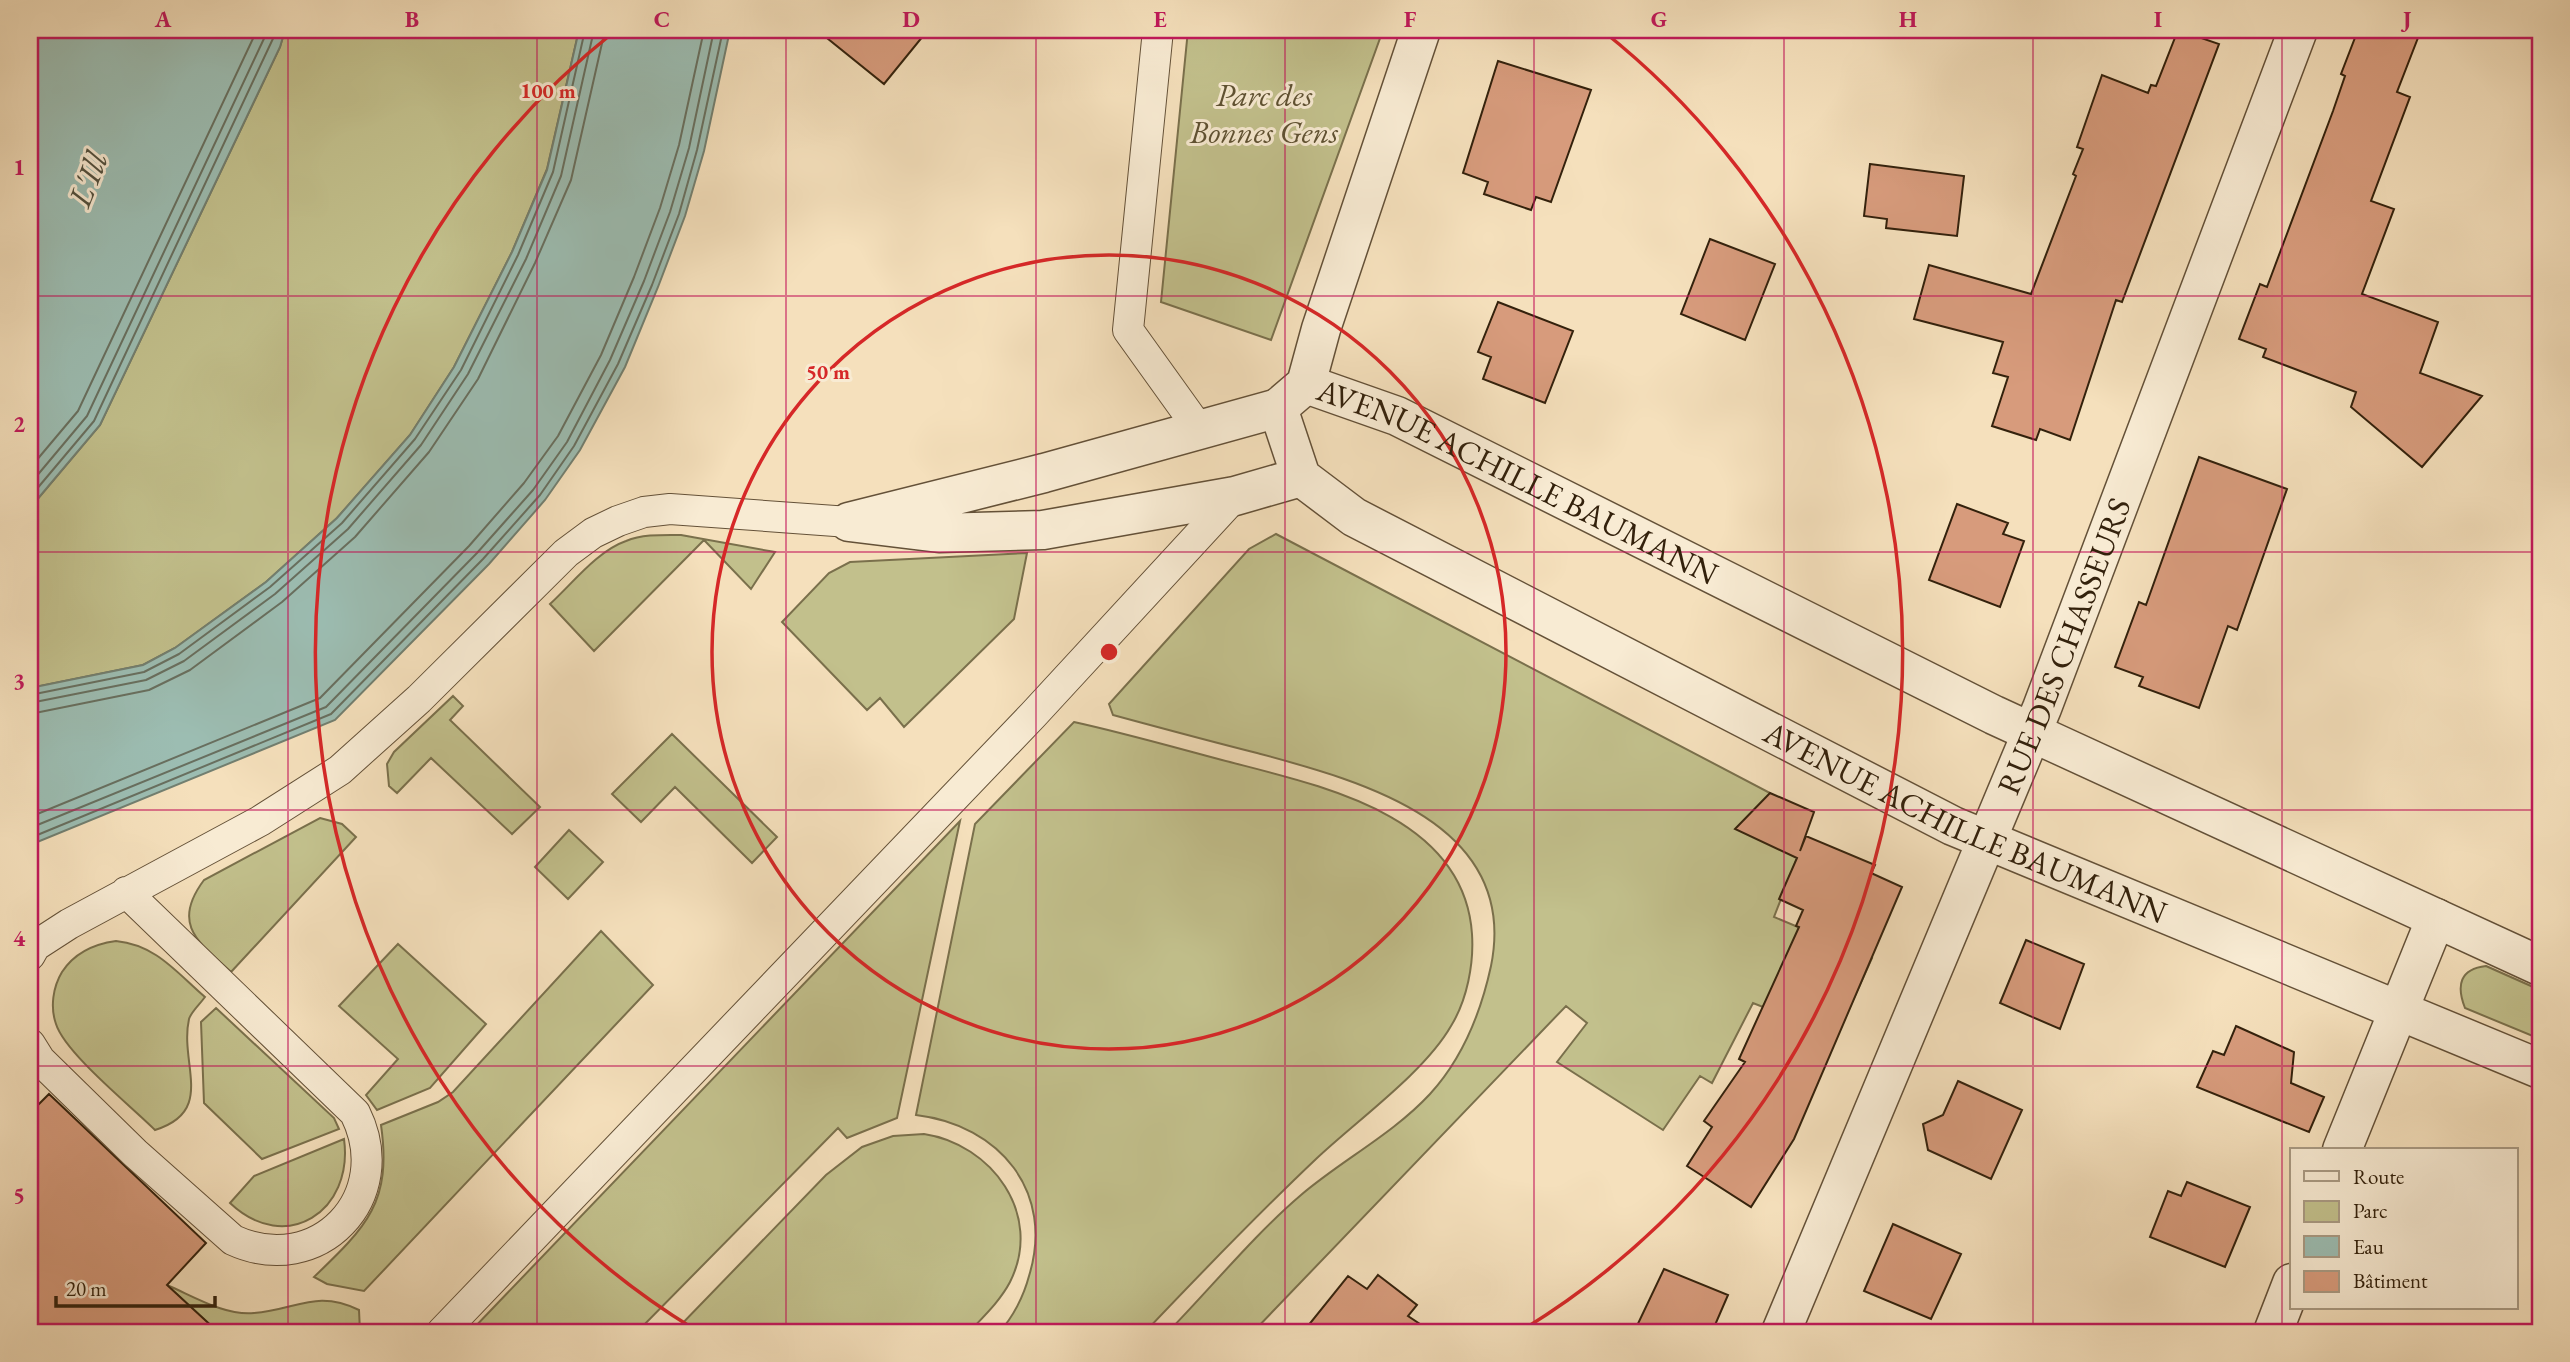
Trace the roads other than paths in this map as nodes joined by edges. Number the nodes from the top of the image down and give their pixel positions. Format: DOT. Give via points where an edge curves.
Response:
graph roads {
  1 [pos="1158,30"];
  2 [pos="1421,30"];
  3 [pos="2298,30"];
  4 [pos="1292,396"];
  5 [pos="1199,429"];
  6 [pos="1301,477"];
  7 [pos="1235,496"];
  8 [pos="849,522"];
  9 [pos="2032,732"];
  10 [pos="1985,839"];
  11 [pos="126,892"];
  12 [pos="2436,918"];
  13 [pos="30,955"];
  14 [pos="2540,966"];
  15 [pos="2397,1011"];
  16 [pos="30,1044"];
  17 [pos="2540,1069"];
  18 [pos="2343,1148"];
  19 [pos="2290,1288"];
  20 [pos="442,1332"];
  21 [pos="1781,1332"];
  22 [pos="2273,1332"];
  1 -- 5 [label="lane" via="1128,330"];
  2 -- 4 [label="street" via="1325,316"];
  3 -- 9 [label="street, RUE DES CHASSEURS"];
  4 -- 5 [label="street"];
  4 -- 6 [label="street, AVENUE ACHILLE BAUMANN"];
  4 -- 9 [label="street, AVENUE ACHILLE BAUMANN" via="1397,416"];
  5 -- 8 [label="street" via="1044,474"];
  6 -- 7 [label="street"];
  6 -- 10 [label="street, AVENUE ACHILLE BAUMANN" via="1354,517"];
  7 -- 8 [label="street" via="1043,530 939,533"];
  7 -- 20 [label="lane" via="1033,715"];
  8 -- 11 [label="lane" via="670,509 644,512 593,533 540,576 419,699 340,770 260,821"];
  9 -- 10 [label="street, RUE DES CHASSEURS"];
  9 -- 12 [label="street, AVENUE ACHILLE BAUMANN"];
  10 -- 15 [label="street, AVENUE ACHILLE BAUMANN"];
  10 -- 21 [label="street, RUE DES CHASSEURS"];
  11 -- 13 [label="lane" via="35,946"];
  11 -- 16 [label="lane" via="355,1113 367,1147 361,1196 328,1235 303,1248 263,1250 233,1241 97,1116 40,1060"];
  12 -- 14 [label="street, AVENUE ACHILLE BAUMANN"];
  12 -- 15 [label="street"];
  15 -- 17 [label="street, AVENUE ACHILLE BAUMANN"];
  15 -- 18 [label="street"];
  19 -- 22 [label="street"];
}
